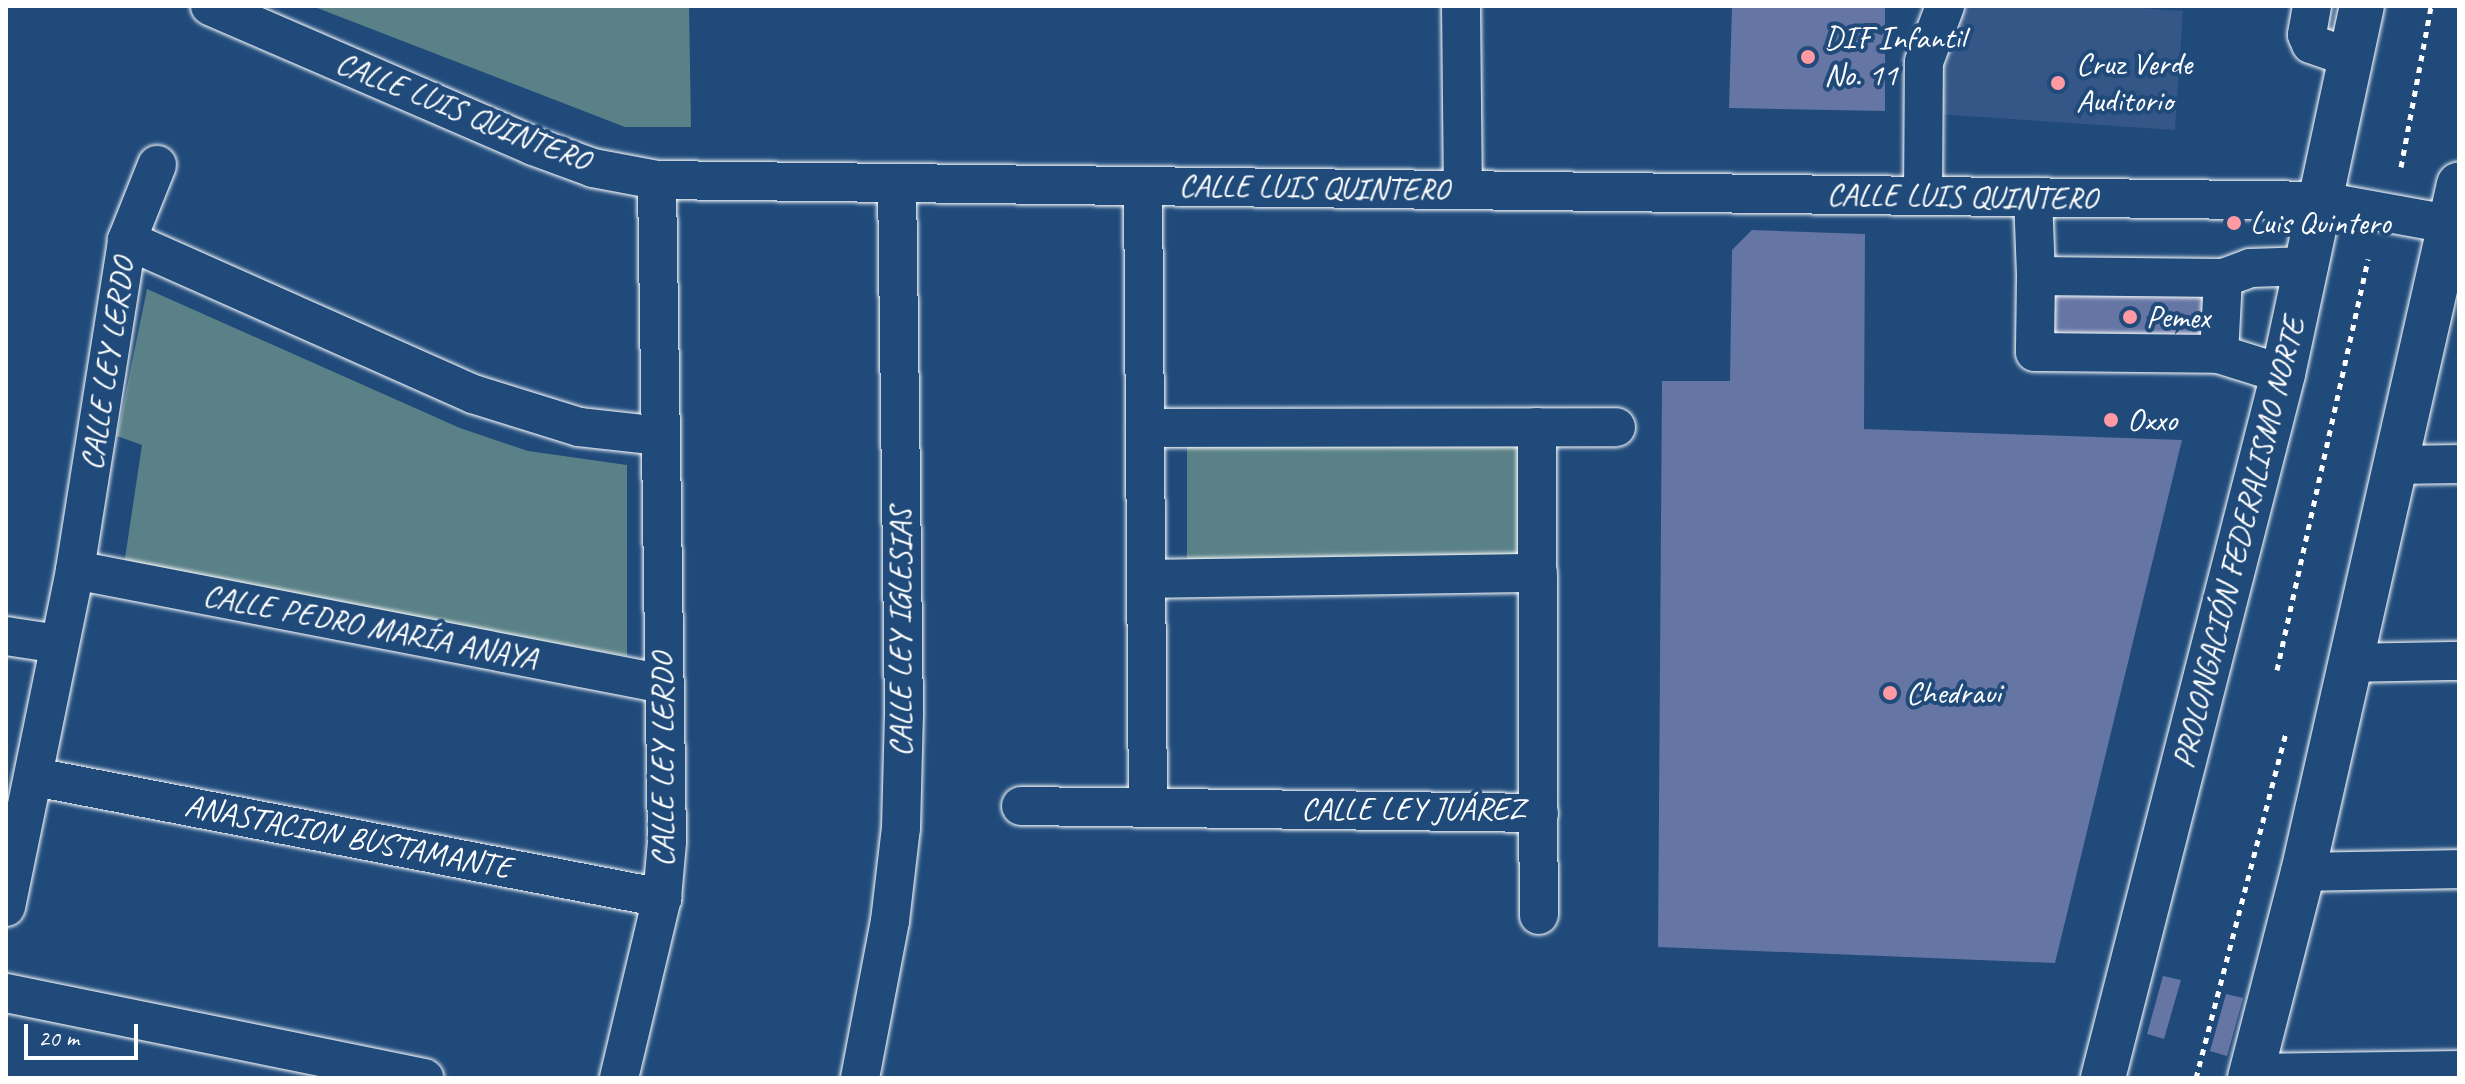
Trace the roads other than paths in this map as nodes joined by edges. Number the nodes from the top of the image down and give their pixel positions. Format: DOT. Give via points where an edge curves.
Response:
graph roads {
  1 [pos="210,6"];
  2 [pos="1461,6"];
  3 [pos="1945,6"];
  4 [pos="2312,6"];
  5 [pos="2362,6"];
  6 [pos="2351,58"];
  7 [pos="157,165"];
  8 [pos="657,180"];
  9 [pos="897,183"];
  10 [pos="2459,184"];
  11 [pos="1143,186"];
  12 [pos="1463,190"];
  13 [pos="1923,196"];
  14 [pos="2033,197"];
  15 [pos="2322,201"];
  16 [pos="2454,226"];
  17 [pos="127,240"];
  18 [pos="2309,266"];
  19 [pos="2036,276"];
  20 [pos="2223,278"];
  21 [pos="2219,354"];
  22 [pos="2283,374"];
  23 [pos="1537,427"];
  24 [pos="1616,427"];
  25 [pos="1145,428"];
  26 [pos="661,436"];
  27 [pos="2459,464"];
  28 [pos="2397,465"];
  29 [pos="75,570"];
  30 [pos="1538,573"];
  31 [pos="1146,579"];
  32 [pos="6,636"];
  33 [pos="58,644"];
  34 [pos="2459,661"];
  35 [pos="2351,663"];
  36 [pos="664,684"];
  37 [pos="35,777"];
  38 [pos="1021,806"];
  39 [pos="1148,807"];
  40 [pos="1539,813"];
  41 [pos="2459,869"];
  42 [pos="2303,872"];
  43 [pos="662,898"];
  44 [pos="6,907"];
  45 [pos="1539,915"];
  46 [pos="6,993"];
  47 [pos="2459,1070"];
  48 [pos="2251,1076"];
  49 [pos="424,1078"];
  50 [pos="619,1078"];
  51 [pos="860,1078"];
  52 [pos="2103,1078"];
  1 -- 8 [label="street, CALLE LUIS QUINTERO" via="533,146 593,168"];
  2 -- 12 [label="street"];
  3 -- 13 [label="street" via="1924,62"];
  4 -- 6 [label="street" via="2307,35 2311,44"];
  5 -- 6 [label="main road, PROLONGACIÓN FEDERALISMO NORTE"];
  6 -- 15 [label="main road, PROLONGACIÓN FEDERALISMO NORTE"];
  7 -- 17 [label="street"];
  8 -- 9 [label="street, CALLE LUIS QUINTERO"];
  8 -- 26 [label="street, CALLE LEY LERDO"];
  9 -- 11 [label="street, CALLE LUIS QUINTERO"];
  9 -- 51 [label="street, CALLE LEY IGLESIAS" via="901,828 890,921"];
  10 -- 16 [label="main road"];
  11 -- 12 [label="street, CALLE LUIS QUINTERO"];
  11 -- 25 [label="street"];
  12 -- 13 [label="street, CALLE LUIS QUINTERO" via="1799,208"];
  13 -- 14 [label="street, CALLE LUIS QUINTERO"];
  14 -- 15 [label="street, CALLE LUIS QUINTERO"];
  14 -- 19 [label="street"];
  15 -- 16 [label="street, CALLE LUIS QUINTERO"];
  15 -- 18 [label="main road, PROLONGACIÓN FEDERALISMO NORTE"];
  16 -- 28 [label="main road"];
  17 -- 26 [label="street, CALLE LEY LERDO" via="473,394 579,427"];
  17 -- 29 [label="street, CALLE LEY LERDO"];
  18 -- 20 [label="street" via="2250,268"];
  18 -- 22 [label="main road, PROLONGACIÓN FEDERALISMO NORTE"];
  19 -- 20 [label="street"];
  19 -- 21 [label="street" via="2035,352"];
  20 -- 21 [label="street"];
  21 -- 22 [label="street"];
  22 -- 52 [label="main road, PROLONGACIÓN FEDERALISMO NORTE"];
  23 -- 24 [label="street"];
  23 -- 25 [label="street"];
  23 -- 30 [label="street, CALLE LEY JUÁREZ"];
  25 -- 31 [label="street"];
  26 -- 36 [label="street, CALLE LEY LERDO"];
  27 -- 28 [label="street"];
  28 -- 35 [label="main road"];
  29 -- 33 [label="street, CALLE LEY LERDO"];
  29 -- 36 [label="street, CALLE PEDRO MARÍA ANAYA"];
  30 -- 31 [label="street"];
  30 -- 40 [label="street, CALLE LEY JUÁREZ"];
  31 -- 39 [label="street"];
  32 -- 33 [label="street"];
  33 -- 37 [label="street, CALLE LEY LERDO"];
  34 -- 35 [label="street"];
  35 -- 42 [label="main road"];
  36 -- 43 [label="street, CALLE LEY LERDO" via="667,842"];
  37 -- 43 [label="street, ANASTACION BUSTAMANTE"];
  37 -- 44 [label="street, CALLE LEY LERDO"];
  38 -- 39 [label="street, CALLE LEY JUÁREZ"];
  39 -- 40 [label="street, CALLE LEY JUÁREZ"];
  40 -- 45 [label="street"];
  41 -- 42 [label="street"];
  42 -- 48 [label="main road"];
  43 -- 50 [label="street, CALLE LEY LERDO"];
  46 -- 49 [label="street"];
  47 -- 48 [label="street"];
}
